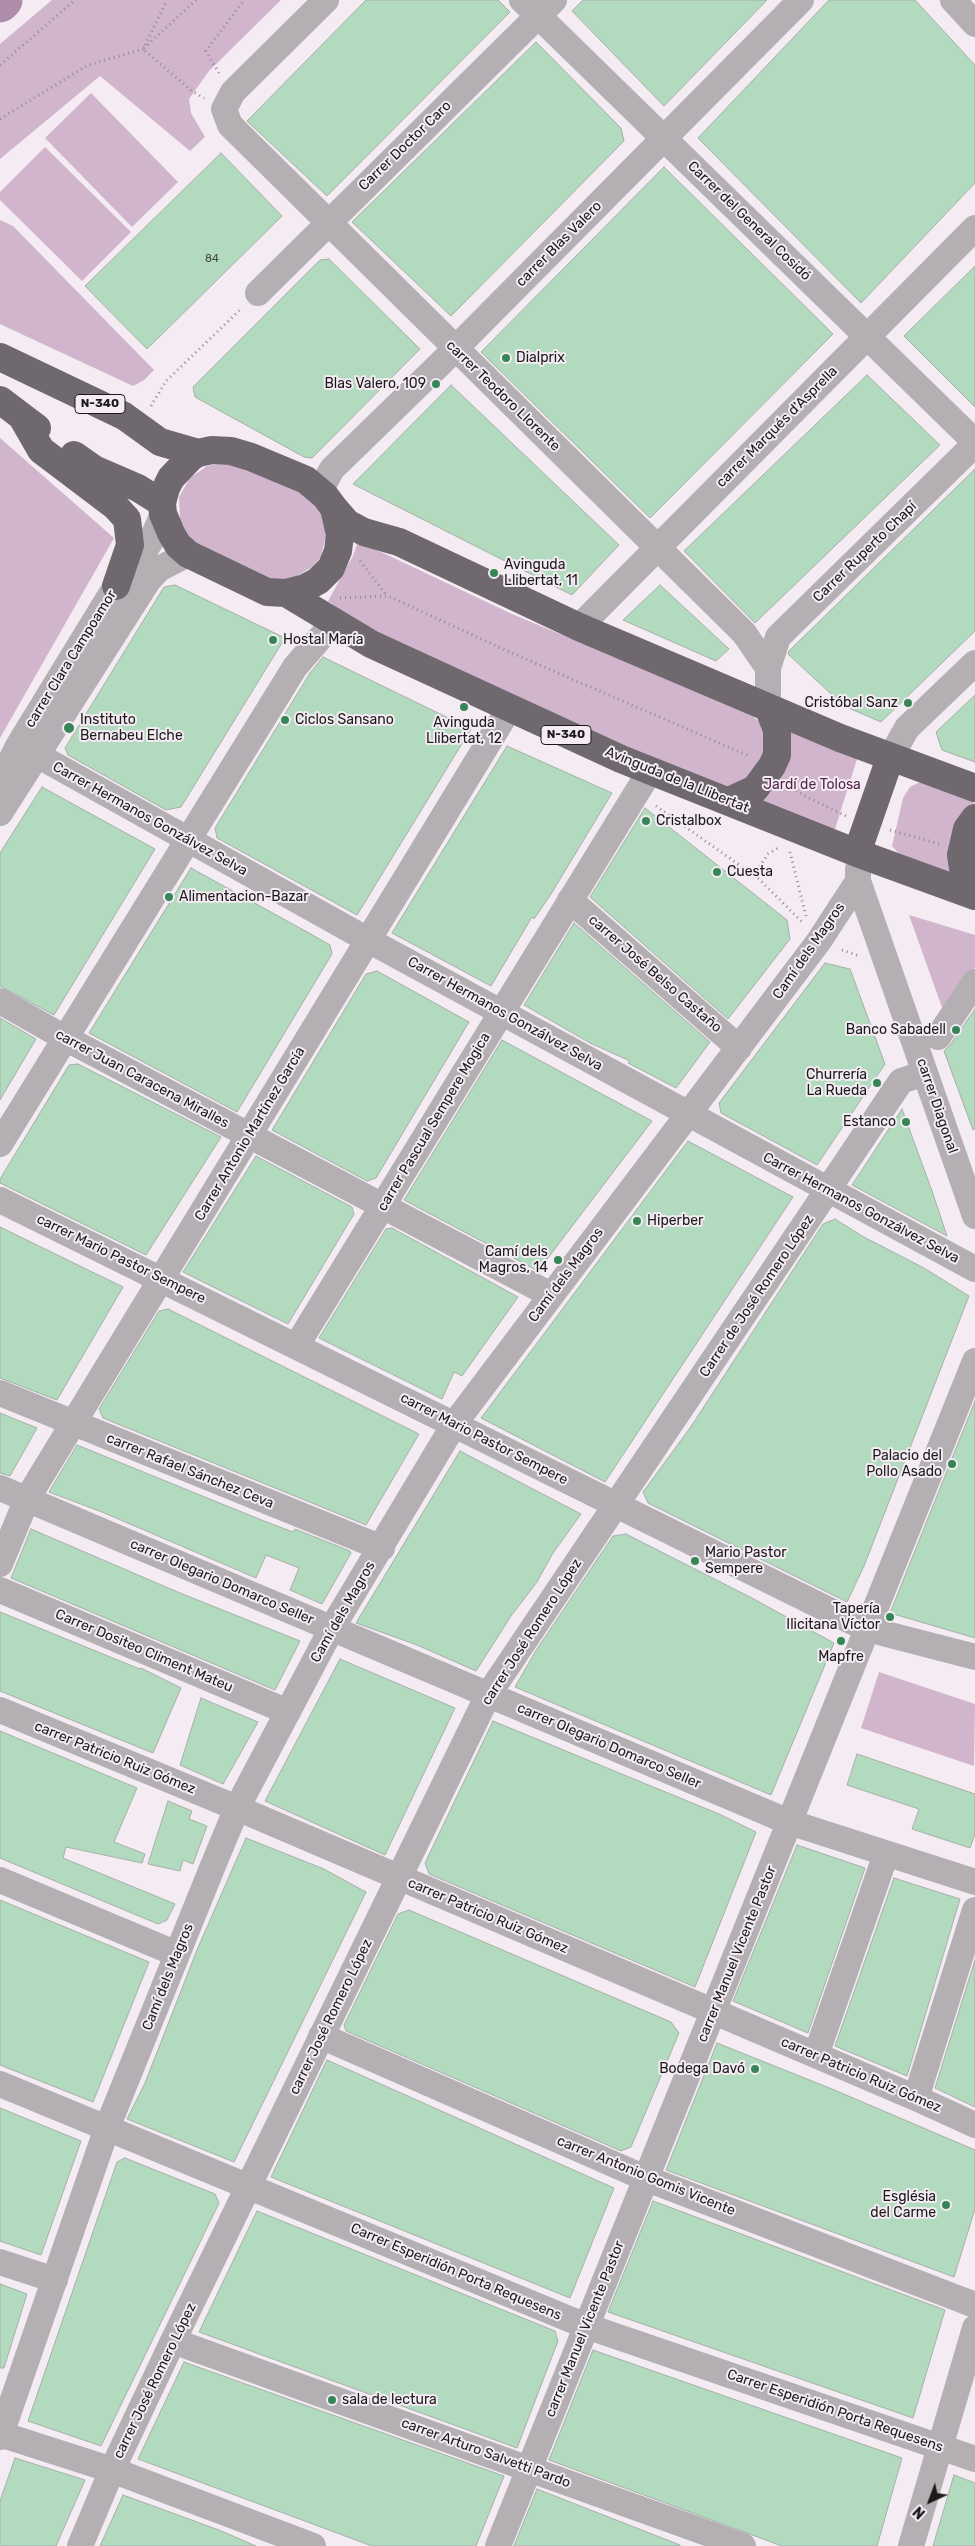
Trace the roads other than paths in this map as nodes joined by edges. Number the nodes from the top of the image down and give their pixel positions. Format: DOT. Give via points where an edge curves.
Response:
graph roads {
  1 [pos="326,0"];
  2 [pos="801,0"];
  3 [pos="953,0"];
  4 [pos="538,5"];
  5 [pos="975,24"];
  6 [pos="663,138"];
  7 [pos="328,221"];
  8 [pos="975,228"];
  9 [pos="258,293"];
  10 [pos="868,336"];
  11 [pos="454,349"];
  12 [pos="0,357"];
  13 [pos="0,400"];
  14 [pos="22,417"];
  15 [pos="975,443"];
  16 [pos="198,452"];
  17 [pos="327,500"];
  18 [pos="163,508"];
  19 [pos="658,547"];
  20 [pos="188,554"];
  21 [pos="116,586"];
  22 [pos="286,593"];
  23 [pos="328,617"];
  24 [pos="579,627"];
  25 [pos="975,663"];
  26 [pos="768,668"];
  27 [pos="768,707"];
  28 [pos="509,710"];
  29 [pos="37,755"];
  30 [pos="890,758"];
  31 [pos="643,782"];
  32 [pos="0,783"];
  33 [pos="975,788"];
  34 [pos="729,801"];
  35 [pos="0,813"];
  36 [pos="975,818"];
  37 [pos="188,840"];
  38 [pos="857,853"];
  39 [pos="858,881"];
  40 [pos="975,891"];
  41 [pos="975,896"];
  42 [pos="570,900"];
  43 [pos="368,940"];
  44 [pos="975,982"];
  45 [pos="0,1001"];
  46 [pos="501,1012"];
  47 [pos="938,1037"];
  48 [pos="65,1038"];
  49 [pos="739,1048"];
  50 [pos="925,1073"];
  51 [pos="688,1114"];
  52 [pos="249,1136"];
  53 [pos="0,1144"];
  54 [pos="828,1190"];
  55 [pos="0,1200"];
  56 [pos="382,1207"];
  57 [pos="975,1216"];
  58 [pos="975,1269"];
  59 [pos="162,1280"];
  60 [pos="551,1294"];
  61 [pos="297,1345"];
  62 [pos="975,1362"];
  63 [pos="0,1393"];
  64 [pos="73,1424"];
  65 [pos="455,1424"];
  66 [pos="0,1488"];
  67 [pos="26,1499"];
  68 [pos="616,1506"];
  69 [pos="382,1548"];
  70 [pos="0,1564"];
  71 [pos="0,1590"];
  72 [pos="332,1628"];
  73 [pos="867,1629"];
  74 [pos="975,1656"];
  75 [pos="488,1695"];
  76 [pos="0,1710"];
  77 [pos="288,1712"];
  78 [pos="238,1808"];
  79 [pos="789,1822"];
  80 [pos="886,1854"];
  81 [pos="400,1878"];
  82 [pos="0,1880"];
  83 [pos="975,1882"];
  84 [pos="975,1910"];
  85 [pos="177,1954"];
  86 [pos="714,2012"];
  87 [pos="321,2036"];
  88 [pos="816,2055"];
  89 [pos="0,2084"];
  90 [pos="916,2098"];
  91 [pos="975,2125"];
  92 [pos="107,2128"];
  93 [pos="646,2178"];
  94 [pos="250,2186"];
  95 [pos="0,2262"];
  96 [pos="55,2280"];
  97 [pos="975,2305"];
  98 [pos="586,2326"];
  99 [pos="975,2328"];
  100 [pos="173,2341"];
  101 [pos="0,2435"];
  102 [pos="940,2447"];
  103 [pos="975,2460"];
  104 [pos="529,2468"];
  105 [pos="112,2470"];
  106 [pos="80,2546"];
  107 [pos="313,2546"];
  108 [pos="498,2546"];
  109 [pos="743,2546"];
  110 [pos="911,2546"];
  1 -- 7 [label="street, carrer Teodoro Llorente" via="227,85 224,109 230,125"];
  2 -- 6 [label="street, carrer Blas Valero"];
  3 -- 5 [label="street"];
  4 -- 6 [label="street, Carrer del General Cosidó"];
  4 -- 7 [label="street, Carrer Doctor Caro"];
  6 -- 10 [label="street, Carrer del General Cosidó"];
  6 -- 11 [label="street, carrer Blas Valero"];
  7 -- 9 [label="street, Carrer Doctor Caro"];
  7 -- 11 [label="street, carrer Teodoro Llorente"];
  8 -- 10 [label="street, carrer Marqués d'Asprella"];
  10 -- 15 [label="street, Carrer del General Cosidó"];
  10 -- 19 [label="street, carrer Marqués d'Asprella"];
  11 -- 17 [label="street, carrer Blas Valero" via="332,469"];
  11 -- 19 [label="street, carrer Teodoro Llorente"];
  12 -- 16 [label="highway, N-340" via="124,416 160,442"];
  13 -- 14 [label="highway"];
  14 -- 18 [label="highway" via="94,469 138,488"];
  14 -- 21 [label="highway" via="41,450 115,506 127,519 130,545"];
  15 -- 26 [label="street, Carrer Ruperto Chapí" via="778,637"];
  16 -- 17 [label="highway, N-340" via="231,451 251,457 306,480"];
  16 -- 18 [label="highway" via="171,478"];
  17 -- 22 [label="highway, N-340" via="340,535 331,568 318,581"];
  17 -- 24 [label="highway, N-340" via="347,523 364,532 399,542"];
  18 -- 20 [label="highway, N-340" via="170,533"];
  18 -- 21 [label="street, carrer Clara Campoamor" via="152,539 131,574"];
  19 -- 24 [label="street, carrer Marqués d'Asprella"];
  19 -- 26 [label="street, carrer Teodoro Llorente" via="744,633"];
  20 -- 22 [label="highway, N-340" via="248,585 268,592"];
  20 -- 29 [label="street, carrer Clara Campoamor" via="159,569 148,580"];
  21 -- 32 [label="street, carrer Clara Campoamor" via="18,746"];
  22 -- 23 [label="highway, Avinguda de la Llibertat / N-340"];
  23 -- 28 [label="highway, Avinguda de la Llibertat / N-340" via="371,644"];
  23 -- 37 [label="street"];
  24 -- 27 [label="highway, N-340"];
  25 -- 30 [label="street" via="907,728"];
  26 -- 27 [label="street"];
  27 -- 30 [label="highway, N-340"];
  27 -- 34 [label="highway" via="777,730 777,755 755,789"];
  28 -- 31 [label="highway, Avinguda de la Llibertat / N-340"];
  28 -- 43 [label="street, Carrer Antonio Martínez García"];
  29 -- 35 [label="street, carrer Clara Campoamor"];
  29 -- 37 [label="street, Carrer Hermanos Gonzálvez Selva"];
  30 -- 33 [label="highway, N-340"];
  30 -- 38 [label="highway"];
  31 -- 34 [label="highway, Avinguda de la Llibertat / N-340"];
  31 -- 42 [label="street, carrer Pascual Sempere Mogica"];
  34 -- 38 [label="highway, Avinguda de la Llibertat / N-340"];
  36 -- 40 [label="highway" via="962,842 963,868"];
  37 -- 43 [label="street, Carrer Hermanos Gonzálvez Selva"];
  37 -- 48 [label="street"];
  38 -- 39 [label="street, carrer Diagonal"];
  38 -- 41 [label="highway, Avinguda de la Llibertat / N-340"];
  39 -- 49 [label="street, Camí dels Magros" via="814,935"];
  39 -- 50 [label="street, carrer Diagonal"];
  42 -- 46 [label="street, carrer Pascual Sempere Mogica"];
  42 -- 49 [label="street, carrer José Belso Castaño"];
  43 -- 46 [label="street, Carrer Hermanos Gonzálvez Selva"];
  43 -- 52 [label="street, Carrer Antonio Martínez García"];
  44 -- 47 [label="street"];
  45 -- 48 [label="street, carrer Juan Caracena Miralles"];
  46 -- 51 [label="street, Carrer Hermanos Gonzálvez Selva"];
  46 -- 56 [label="street, carrer Pascual Sempere Mogica"];
  48 -- 52 [label="street, carrer Juan Caracena Miralles"];
  48 -- 53 [label="street"];
  49 -- 51 [label="street, Camí dels Magros"];
  50 -- 54 [label="street, Carrer de José Romero López" via="901,1081"];
  50 -- 57 [label="street, carrer Diagonal"];
  51 -- 54 [label="street, Carrer Hermanos Gonzálvez Selva"];
  51 -- 60 [label="street, Camí dels Magros"];
  52 -- 56 [label="street, carrer Juan Caracena Miralles"];
  52 -- 59 [label="street, Carrer Antonio Martínez García"];
  54 -- 58 [label="street, Carrer Hermanos Gonzálvez Selva"];
  54 -- 68 [label="street, Carrer de José Romero López"];
  55 -- 59 [label="street, carrer Mario Pastor Sempere"];
  56 -- 60 [label="street, carrer Juan Caracena Miralles"];
  56 -- 61 [label="street, carrer Pascual Sempere Mogica"];
  59 -- 61 [label="street, carrer Mario Pastor Sempere"];
  59 -- 64 [label="street, Carrer Antonio Martínez García"];
  60 -- 65 [label="street, Camí dels Magros"];
  61 -- 65 [label="street, carrer Mario Pastor Sempere"];
  62 -- 73 [label="street, carrer Manuel Vicente Pastor"];
  63 -- 64 [label="street, carrer Rafael Sánchez Ceva"];
  64 -- 67 [label="street, Carrer Antonio Martínez García"];
  64 -- 69 [label="street, carrer Rafael Sánchez Ceva"];
  65 -- 68 [label="street, carrer Mario Pastor Sempere"];
  65 -- 69 [label="street, Camí dels Magros"];
  66 -- 67 [label="street, carrer Olegario Domarco Seller"];
  67 -- 70 [label="street, Carrer Antonio Martínez García"];
  67 -- 72 [label="street, carrer Olegario Domarco Seller"];
  68 -- 73 [label="street, carrer Mario Pastor Sempere"];
  68 -- 75 [label="street, carrer José Romero López"];
  69 -- 72 [label="street, Camí dels Magros"];
  71 -- 77 [label="street, Carrer Dositeo Climent Mateu"];
  72 -- 75 [label="street, carrer Olegario Domarco Seller"];
  72 -- 77 [label="street, Camí dels Magros"];
  73 -- 74 [label="street, carrer Mario Pastor Sempere"];
  73 -- 79 [label="street, carrer Manuel Vicente Pastor"];
  75 -- 79 [label="street, carrer Olegario Domarco Seller"];
  75 -- 81 [label="street, carrer José Romero López"];
  76 -- 78 [label="street, carrer Patricio Ruiz Gómez"];
  77 -- 78 [label="street, Camí dels Magros"];
  78 -- 81 [label="street, carrer Patricio Ruiz Gómez"];
  78 -- 85 [label="street, Camí dels Magros"];
  79 -- 80 [label="street, carrer Olegario Domarco Seller"];
  79 -- 86 [label="street, carrer Manuel Vicente Pastor"];
  80 -- 83 [label="street, carrer Olegario Domarco Seller"];
  80 -- 88 [label="street"];
  81 -- 86 [label="street, carrer Patricio Ruiz Gómez"];
  81 -- 87 [label="street, carrer José Romero López"];
  82 -- 85 [label="street"];
  84 -- 90 [label="street"];
  85 -- 92 [label="street, Camí dels Magros"];
  86 -- 88 [label="street, carrer Patricio Ruiz Gómez"];
  86 -- 93 [label="street, carrer Manuel Vicente Pastor"];
  87 -- 93 [label="street, carrer Antonio Gomis Vicente"];
  87 -- 94 [label="street, carrer José Romero López"];
  88 -- 90 [label="street, carrer Patricio Ruiz Gómez"];
  89 -- 92 [label="street, Carrer Esperidión Porta Requesens"];
  90 -- 91 [label="street, carrer Patricio Ruiz Gómez"];
  92 -- 94 [label="street, Carrer Esperidión Porta Requesens"];
  92 -- 96 [label="street, Camí dels Magros"];
  93 -- 97 [label="street, carrer Antonio Gomis Vicente"];
  93 -- 98 [label="street, carrer Manuel Vicente Pastor"];
  94 -- 98 [label="street, Carrer Esperidión Porta Requesens"];
  94 -- 100 [label="street, carrer José Romero López"];
  95 -- 96 [label="street"];
  96 -- 101 [label="street, Camí dels Magros"];
  98 -- 102 [label="street, Carrer Esperidión Porta Requesens"];
  98 -- 104 [label="street, carrer Manuel Vicente Pastor"];
  99 -- 102 [label="street"];
  100 -- 104 [label="street, carrer Arturo Salvetti Pardo"];
  100 -- 105 [label="street, carrer José Romero López"];
  101 -- 105 [label="street"];
  102 -- 103 [label="street, Carrer Esperidión Porta Requesens"];
  102 -- 110 [label="street"];
  104 -- 108 [label="street, carrer Manuel Vicente Pastor"];
  104 -- 109 [label="street, carrer Arturo Salvetti Pardo"];
  105 -- 106 [label="street, carrer José Romero López"];
  105 -- 107 [label="street"];
}
